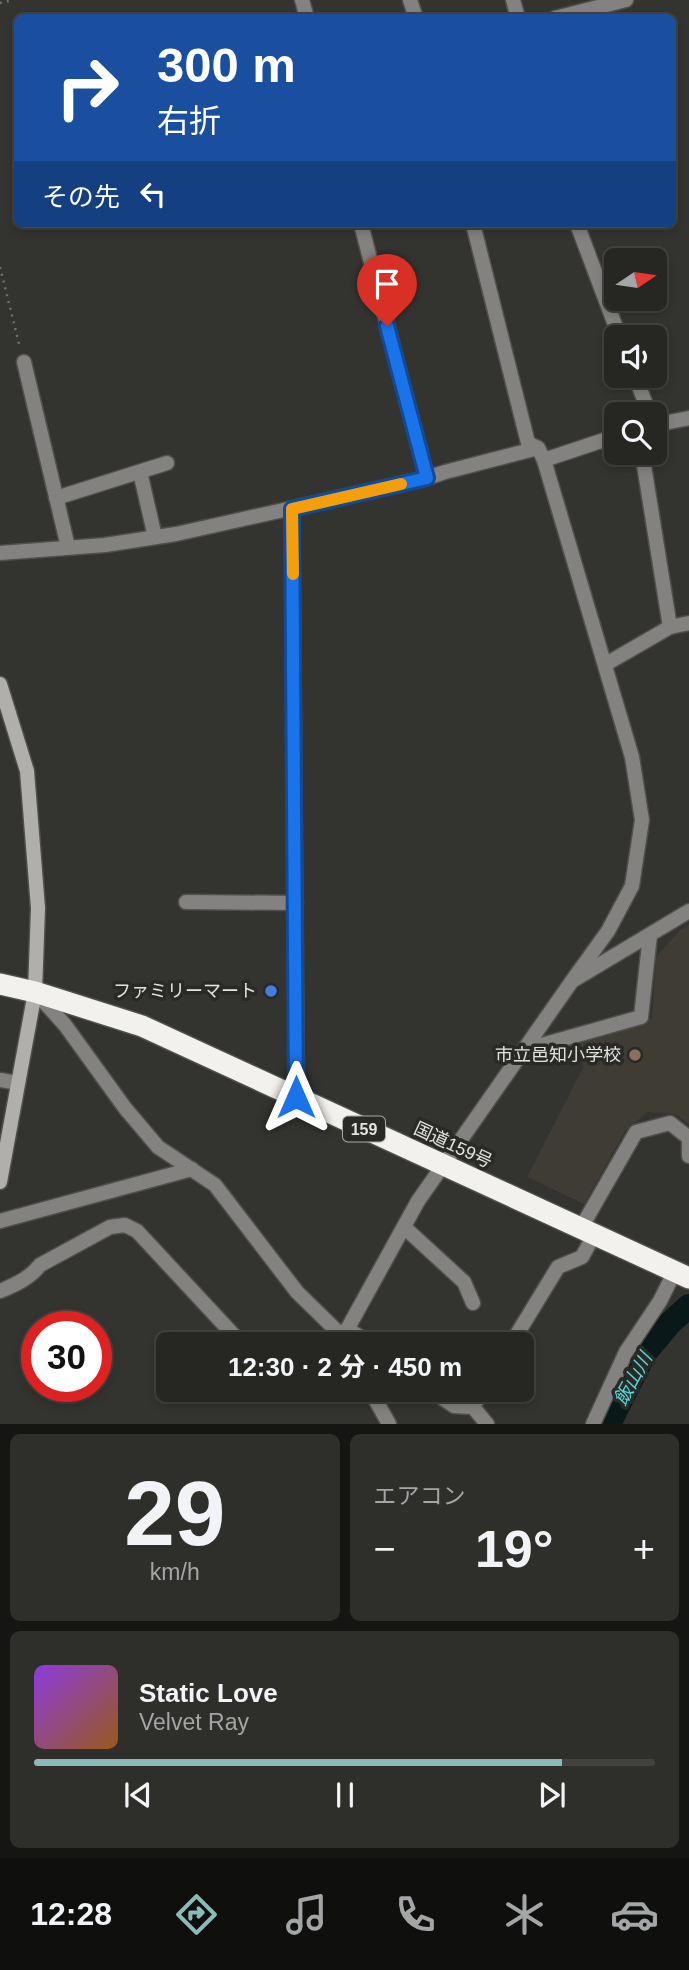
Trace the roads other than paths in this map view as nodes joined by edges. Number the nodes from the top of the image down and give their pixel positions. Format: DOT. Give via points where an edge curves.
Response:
graph roads {
  1 [pos="626,0"];
  2 [pos="571,14"];
  3 [pos="362,228"];
  4 [pos="474,228"];
  5 [pos="579,228"];
  6 [pos="615,325"];
  7 [pos="24,362"];
  8 [pos="689,418"];
  9 [pos="667,422"];
  10 [pos="604,439"];
  11 [pos="541,454"];
  12 [pos="167,463"];
  13 [pos="644,465"];
  14 [pos="140,472"];
  15 [pos="427,478"];
  16 [pos="57,498"];
  17 [pos="292,509"];
  18 [pos="155,537"];
  19 [pos="68,547"];
  20 [pos="0,553"];
  21 [pos="689,622"];
  22 [pos="670,626"];
  23 [pos="606,664"];
  24 [pos="0,684"];
  25 [pos="186,902"];
  26 [pos="296,903"];
  27 [pos="689,911"];
  28 [pos="650,934"];
  29 [pos="572,981"];
  30 [pos="0,984"];
  31 [pos="35,992"];
  32 [pos="524,1050"];
  33 [pos="0,1080"];
  34 [pos="19,1083"];
  35 [pos="296,1097"];
  36 [pos="689,1156"];
  37 [pos="444,1167"];
  38 [pos="192,1169"];
  39 [pos="0,1182"];
  40 [pos="0,1221"];
  41 [pos="404,1227"];
  42 [pos="588,1231"];
  43 [pos="682,1275"];
  44 [pos="0,1291"];
  45 [pos="473,1303"];
  46 [pos="231,1332"];
  47 [pos="341,1332"];
  48 [pos="349,1332"];
  49 [pos="518,1332"];
  50 [pos="377,1402"];
  51 [pos="448,1402"];
  52 [pos="475,1402"];
  53 [pos="472,1407"];
  54 [pos="389,1424"];
  55 [pos="487,1424"];
  56 [pos="593,1424"];
  1 -- 2 [label="street"];
  3 -- 15 [label="street"];
  4 -- 11 [label="street" via="528,443"];
  5 -- 6 [label="street"];
  7 -- 16 [label="street"];
  8 -- 9 [label="street"];
  10 -- 11 [label="street"];
  11 -- 15 [label="street"];
  11 -- 23 [label="street"];
  12 -- 14 [label="street"];
  13 -- 22 [label="street"];
  14 -- 16 [label="street"];
  14 -- 18 [label="street"];
  15 -- 17 [label="street"];
  16 -- 19 [label="street"];
  17 -- 18 [label="street"];
  17 -- 26 [label="street"];
  18 -- 19 [label="street"];
  19 -- 20 [label="street"];
  21 -- 22 [label="street"];
  22 -- 23 [label="street"];
  23 -- 29 [label="street" via="632,757 642,820 632,886 608,932"];
  24 -- 31 [label="street" via="27,771 38,908"];
  25 -- 26 [label="street"];
  26 -- 35 [label="street"];
  27 -- 28 [label="street"];
  28 -- 29 [label="street"];
  28 -- 32 [label="street" via="641,1017"];
  29 -- 32 [label="street"];
  30 -- 31 [label="highway, 国道159号 / 159"];
  31 -- 34 [label="street"];
  31 -- 35 [label="highway, 国道159号 / 159" via="142,1026"];
  31 -- 38 [label="street" via="158,1147"];
  32 -- 37 [label="street"];
  33 -- 34 [label="street"];
  34 -- 39 [label="street"];
  35 -- 37 [label="highway, 国道159号 / 159"];
  36 -- 42 [label="street" via="689,1138 670,1123 636,1132"];
  37 -- 41 [label="street"];
  37 -- 42 [label="highway, 国道159号 / 159"];
  38 -- 40 [label="street"];
  38 -- 47 [label="street" via="215,1185 297,1292"];
  41 -- 45 [label="street" via="464,1282"];
  41 -- 48 [label="street"];
  42 -- 43 [label="highway, 国道159号 / 159"];
  42 -- 49 [label="street" via="582,1257 558,1267"];
  43 -- 56 [label="street" via="626,1352"];
  44 -- 46 [label="street" via="110,1227 125,1225 137,1231"];
  50 -- 54 [label="street"];
  51 -- 53 [label="street"];
  52 -- 53 [label="street"];
  53 -- 55 [label="street"];
}
